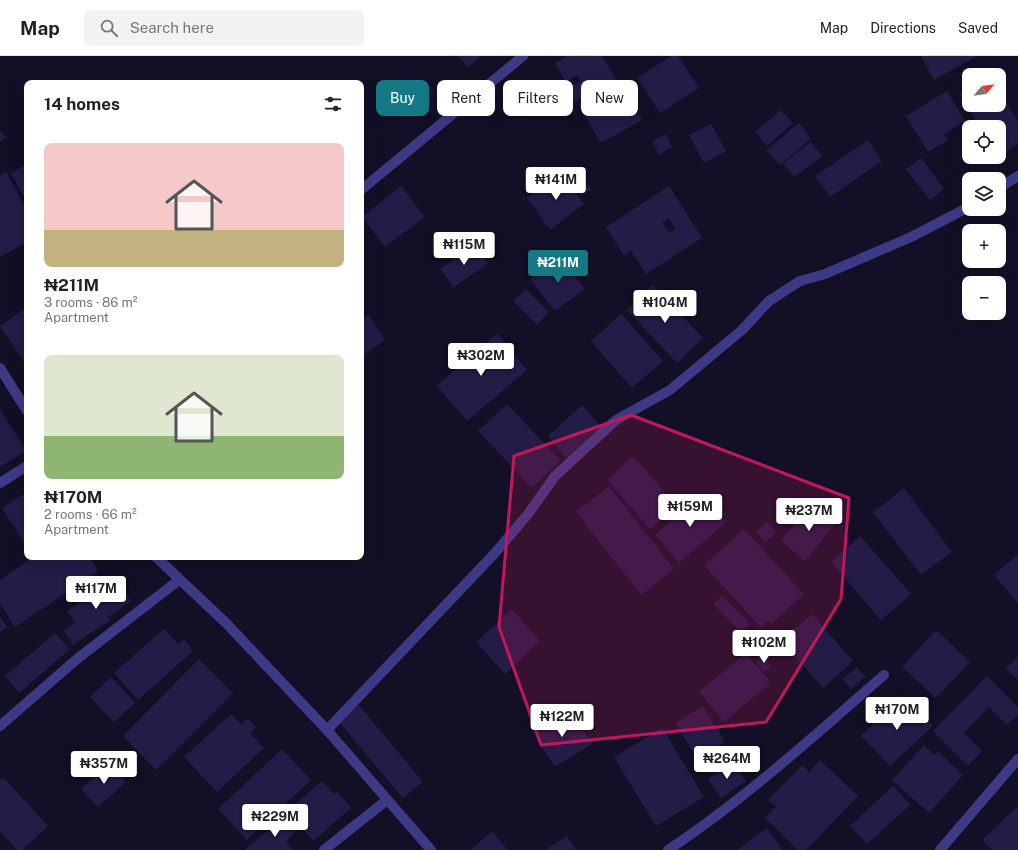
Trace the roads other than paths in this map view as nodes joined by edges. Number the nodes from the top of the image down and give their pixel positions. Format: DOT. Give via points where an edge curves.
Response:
graph roads {
  1 [pos="523,56"];
  2 [pos="1018,176"];
  3 [pos="1006,184"];
  4 [pos="364,188"];
  5 [pos="962,211"];
  6 [pos="0,368"];
  7 [pos="24,406"];
  8 [pos="24,468"];
  9 [pos="0,483"];
  10 [pos="159,560"];
  11 [pos="179,580"];
  12 [pos="884,675"];
  13 [pos="0,726"];
  14 [pos="327,730"];
  15 [pos="1018,759"];
  16 [pos="388,800"];
  17 [pos="324,850"];
  18 [pos="431,850"];
  19 [pos="668,850"];
  20 [pos="940,850"];
  1 -- 4 [label="street"];
  2 -- 3 [label="street"];
  5 -- 14 [label="street" via="911,237 825,274 800,281 769,301 742,330 670,390 616,420 555,476 496,554"];
  6 -- 7 [label="street"];
  8 -- 9 [label="street"];
  10 -- 11 [label="street"];
  11 -- 13 [label="street" via="77,659"];
  11 -- 14 [label="street" via="226,623"];
  12 -- 19 [label="street" via="705,826"];
  14 -- 16 [label="street"];
  15 -- 20 [label="street"];
  16 -- 17 [label="street"];
  16 -- 18 [label="street"];
}
